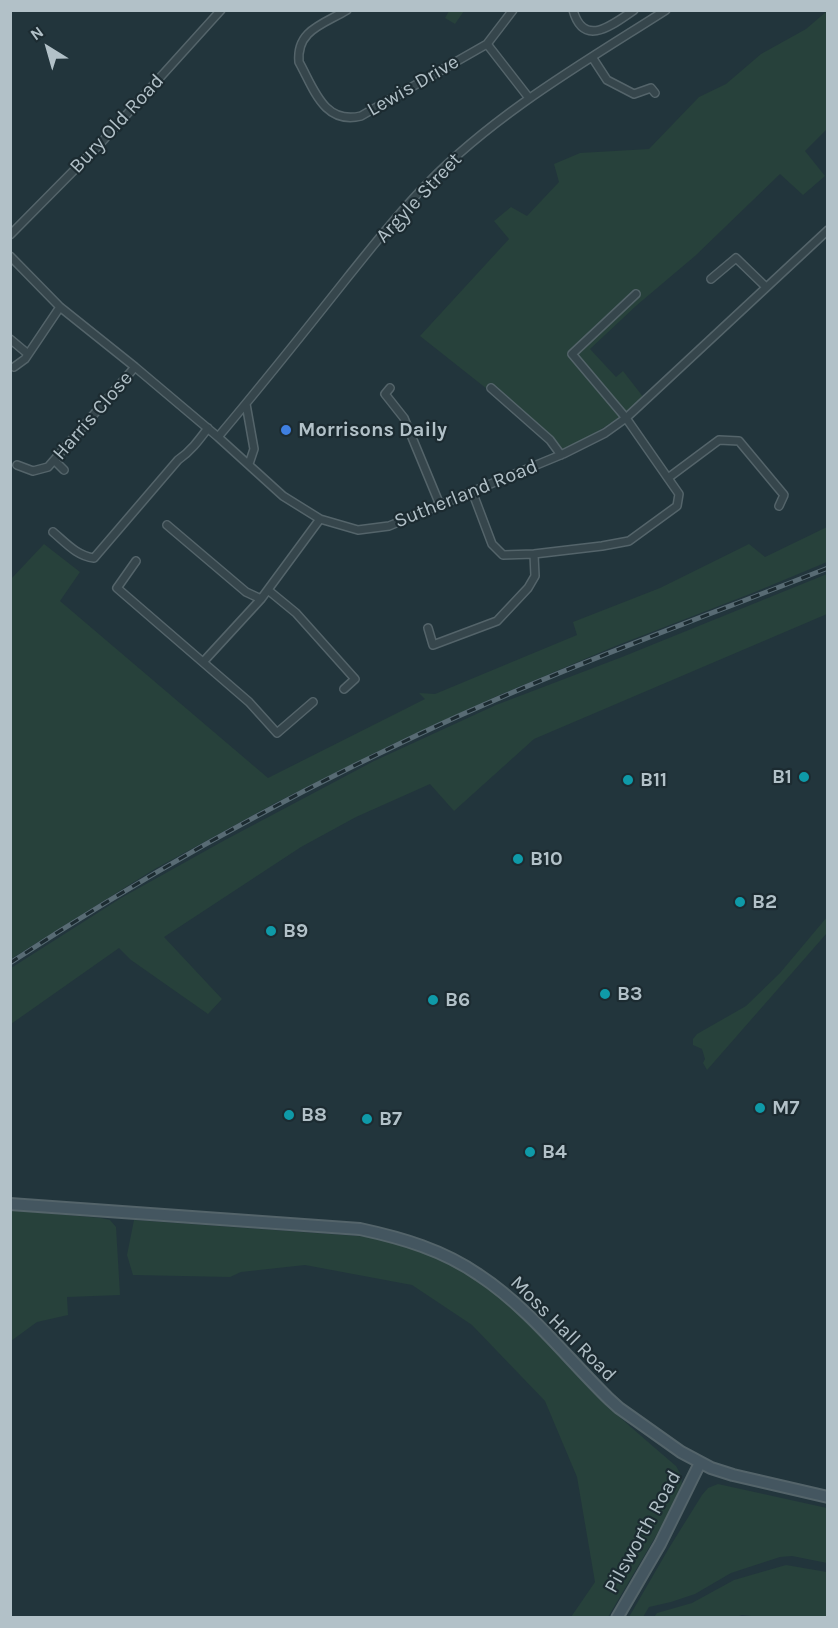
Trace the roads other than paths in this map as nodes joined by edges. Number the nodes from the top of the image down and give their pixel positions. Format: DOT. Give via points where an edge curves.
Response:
graph roads {
  1 [pos="221,10"];
  2 [pos="347,10"];
  3 [pos="513,10"];
  4 [pos="573,10"];
  5 [pos="634,10"];
  6 [pos="666,10"];
  7 [pos="292,38"];
  8 [pos="301,42"];
  9 [pos="487,44"];
  10 [pos="592,57"];
  11 [pos="655,93"];
  12 [pos="529,98"];
  13 [pos="828,230"];
  14 [pos="10,235"];
  15 [pos="10,256"];
  16 [pos="711,279"];
  17 [pos="766,287"];
  18 [pos="636,294"];
  19 [pos="60,307"];
  20 [pos="10,339"];
  21 [pos="28,354"];
  22 [pos="14,367"];
  23 [pos="135,367"];
  24 [pos="390,388"];
  25 [pos="491,388"];
  26 [pos="246,404"];
  27 [pos="626,418"];
  28 [pos="208,428"];
  29 [pos="218,437"];
  30 [pos="561,455"];
  31 [pos="55,461"];
  32 [pos="249,464"];
  33 [pos="17,465"];
  34 [pos="64,470"];
  35 [pos="668,478"];
  36 [pos="472,491"];
  37 [pos="440,505"];
  38 [pos="779,506"];
  39 [pos="320,519"];
  40 [pos="167,525"];
  41 [pos="53,532"];
  42 [pos="534,554"];
  43 [pos="136,561"];
  44 [pos="268,590"];
  45 [pos="261,599"];
  46 [pos="428,628"];
  47 [pos="204,661"];
  48 [pos="344,689"];
  49 [pos="313,702"];
  50 [pos="10,1204"];
  51 [pos="700,1463"];
  52 [pos="828,1497"];
  53 [pos="616,1617"];
  1 -- 14 [label="street, Bury Old Road" via="99,145"];
  2 -- 8 [label="street"];
  3 -- 9 [label="street, Lewis Drive"];
  4 -- 5 [label="street" via="580,26 597,32"];
  6 -- 10 [label="street, Argyle Street"];
  7 -- 8 [label="street"];
  8 -- 9 [label="street, Lewis Drive" via="299,62 317,94 327,109 345,119 361,116"];
  9 -- 12 [label="street"];
  10 -- 11 [label="street" via="607,80 634,94 651,88"];
  10 -- 12 [label="street, Argyle Street"];
  12 -- 26 [label="street, Argyle Street" via="427,184"];
  13 -- 17 [label="street, Sutherland Road"];
  15 -- 19 [label="street, Sutherland Road"];
  16 -- 17 [label="street" via="736,258"];
  17 -- 27 [label="street, Sutherland Road"];
  18 -- 27 [label="street" via="572,354"];
  19 -- 21 [label="street"];
  19 -- 23 [label="street, Sutherland Road"];
  20 -- 21 [label="street"];
  21 -- 22 [label="street"];
  23 -- 28 [label="street, Sutherland Road"];
  23 -- 31 [label="street, Harris Close"];
  24 -- 37 [label="street" via="385,394 404,418"];
  25 -- 30 [label="street"];
  26 -- 29 [label="street, Argyle Street"];
  26 -- 32 [label="street" via="254,449"];
  27 -- 30 [label="street, Sutherland Road"];
  27 -- 35 [label="street"];
  28 -- 29 [label="street, Sutherland Road"];
  28 -- 41 [label="street" via="94,558 75,551"];
  29 -- 32 [label="street, Sutherland Road"];
  30 -- 36 [label="street, Sutherland Road"];
  31 -- 33 [label="street, Harris Close" via="33,471"];
  31 -- 34 [label="street"];
  32 -- 39 [label="street, Sutherland Road" via="283,496"];
  35 -- 38 [label="street" via="719,440 739,441 784,495"];
  35 -- 42 [label="street" via="679,494 677,506 629,541"];
  36 -- 37 [label="street, Sutherland Road"];
  36 -- 42 [label="street" via="492,544 503,555"];
  37 -- 39 [label="street, Sutherland Road" via="389,526 358,530"];
  39 -- 44 [label="street"];
  40 -- 45 [label="street" via="246,592"];
  42 -- 46 [label="street" via="535,576 497,621 434,645"];
  43 -- 47 [label="street" via="117,588"];
  44 -- 45 [label="street"];
  44 -- 48 [label="street" via="296,613 355,679"];
  45 -- 47 [label="street"];
  47 -- 49 [label="street" via="278,733"];
  50 -- 51 [label="street, Moss Hall Road" via="360,1229 423,1246 470,1269 502,1292 619,1408"];
  51 -- 52 [label="street, Moss Hall Road" via="722,1472"];
  51 -- 53 [label="street, Pilsworth Road" via="660,1544"];
}
